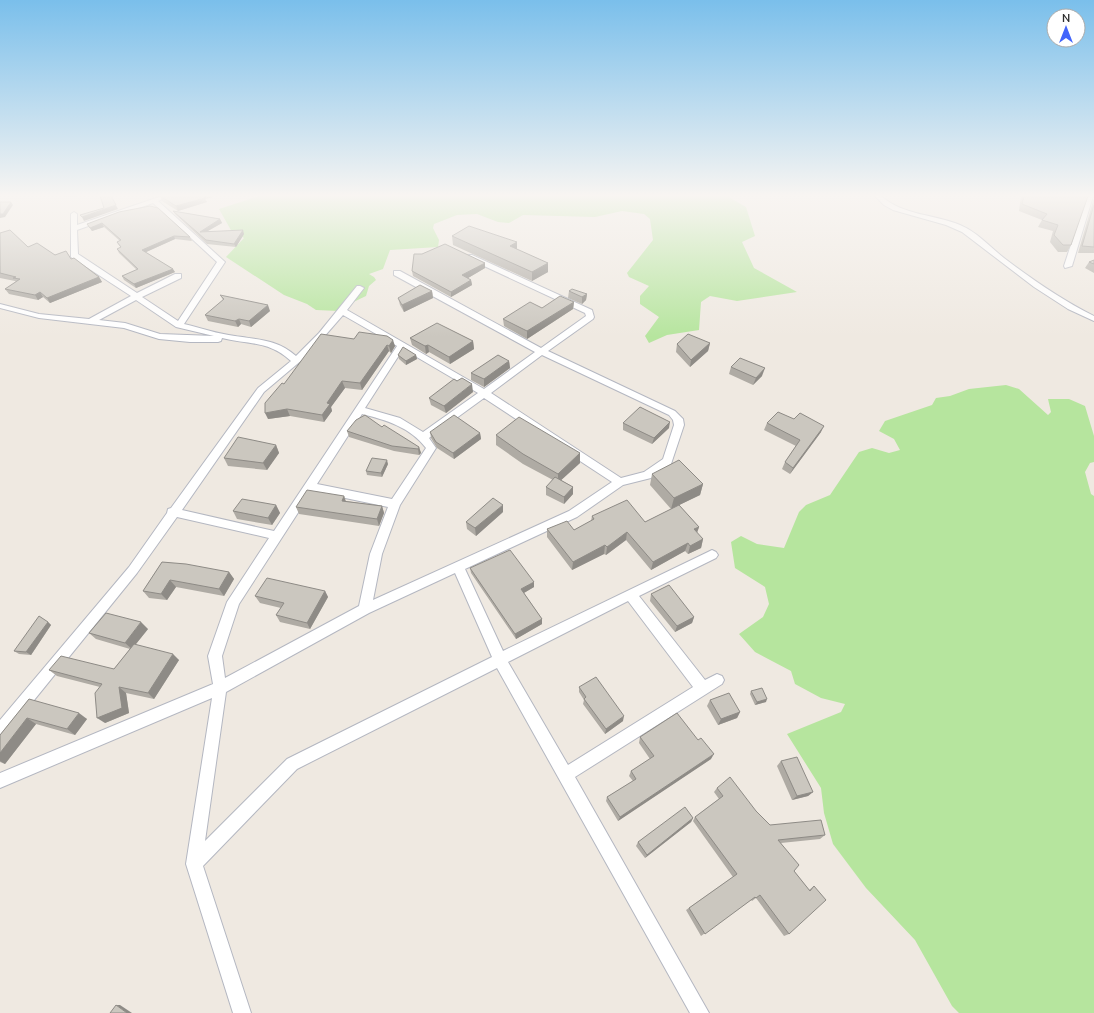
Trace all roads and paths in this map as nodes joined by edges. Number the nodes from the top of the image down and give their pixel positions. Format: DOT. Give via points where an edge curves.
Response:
graph roads {
  1 [pos="74,243"];
  2 [pos="200,243"];
  3 [pos="980,243"];
  4 [pos="1074,243"];
  5 [pos="464,254"];
  6 [pos="1068,266"];
  7 [pos="397,273"];
  8 [pos="178,276"];
  9 [pos="360,288"];
  10 [pos="136,296"];
  11 [pos="0,306"];
  12 [pos="342,311"];
  13 [pos="1094,319"];
  14 [pos="92,321"];
  15 [pos="179,325"];
  16 [pos="235,339"];
  17 [pos="402,345"];
  18 [pos="542,352"];
  19 [pos="296,361"];
  20 [pos="485,393"];
  21 [pos="360,410"];
  22 [pos="422,437"];
  23 [pos="620,482"];
  24 [pos="309,486"];
  25 [pos="395,504"];
  26 [pos="172,512"];
  27 [pos="278,536"];
  28 [pos="712,555"];
  29 [pos="458,566"];
  30 [pos="630,594"];
  31 [pos="365,609"];
  32 [pos="500,660"];
  33 [pos="717,680"];
  34 [pos="220,688"];
  35 [pos="703,690"];
  36 [pos="0,730"];
  37 [pos="565,775"];
  38 [pos="0,781"];
  39 [pos="194,864"];
  40 [pos="242,1013"];
  41 [pos="700,1013"];
  1 -- 10 [label="street" via="74,255"];
  2 -- 15 [label="street" via="221,262"];
  3 -- 13 [label="street" via="1068,307"];
  4 -- 6 [label="street"];
  5 -- 18 [label="street" via="589,312 590,317"];
  7 -- 18 [label="street"];
  8 -- 10 [label="street"];
  9 -- 12 [label="street"];
  10 -- 14 [label="street"];
  10 -- 15 [label="street"];
  11 -- 14 [label="street" via="39,316"];
  12 -- 17 [label="street"];
  12 -- 19 [label="street" via="330,327"];
  14 -- 16 [label="street" via="125,326 159,336"];
  15 -- 16 [label="street"];
  16 -- 19 [label="street" via="260,341 283,349"];
  17 -- 20 [label="street"];
  17 -- 21 [label="street"];
  18 -- 20 [label="street"];
  18 -- 23 [label="street" via="678,418 679,425 667,461 647,475"];
  19 -- 26 [label="street" via="274,376 261,390"];
  20 -- 22 [label="street"];
  20 -- 23 [label="street"];
  21 -- 22 [label="street" via="397,420"];
  21 -- 24 [label="street"];
  22 -- 25 [label="street" via="431,448 429,453"];
  23 -- 29 [label="street" via="573,514"];
  24 -- 25 [label="street"];
  24 -- 27 [label="street"];
  25 -- 31 [label="street" via="376,554"];
  26 -- 27 [label="street"];
  26 -- 36 [label="street" via="133,570"];
  27 -- 34 [label="street" via="233,602 215,656"];
  28 -- 30 [label="street"];
  29 -- 31 [label="street"];
  29 -- 32 [label="street"];
  30 -- 32 [label="street"];
  30 -- 35 [label="street"];
  31 -- 34 [label="street"];
  32 -- 37 [label="street"];
  32 -- 39 [label="street" via="292,764"];
  33 -- 35 [label="street"];
  34 -- 38 [label="street"];
  34 -- 39 [label="street"];
  35 -- 37 [label="street"];
  37 -- 41 [label="street"];
  39 -- 40 [label="street"];
}
